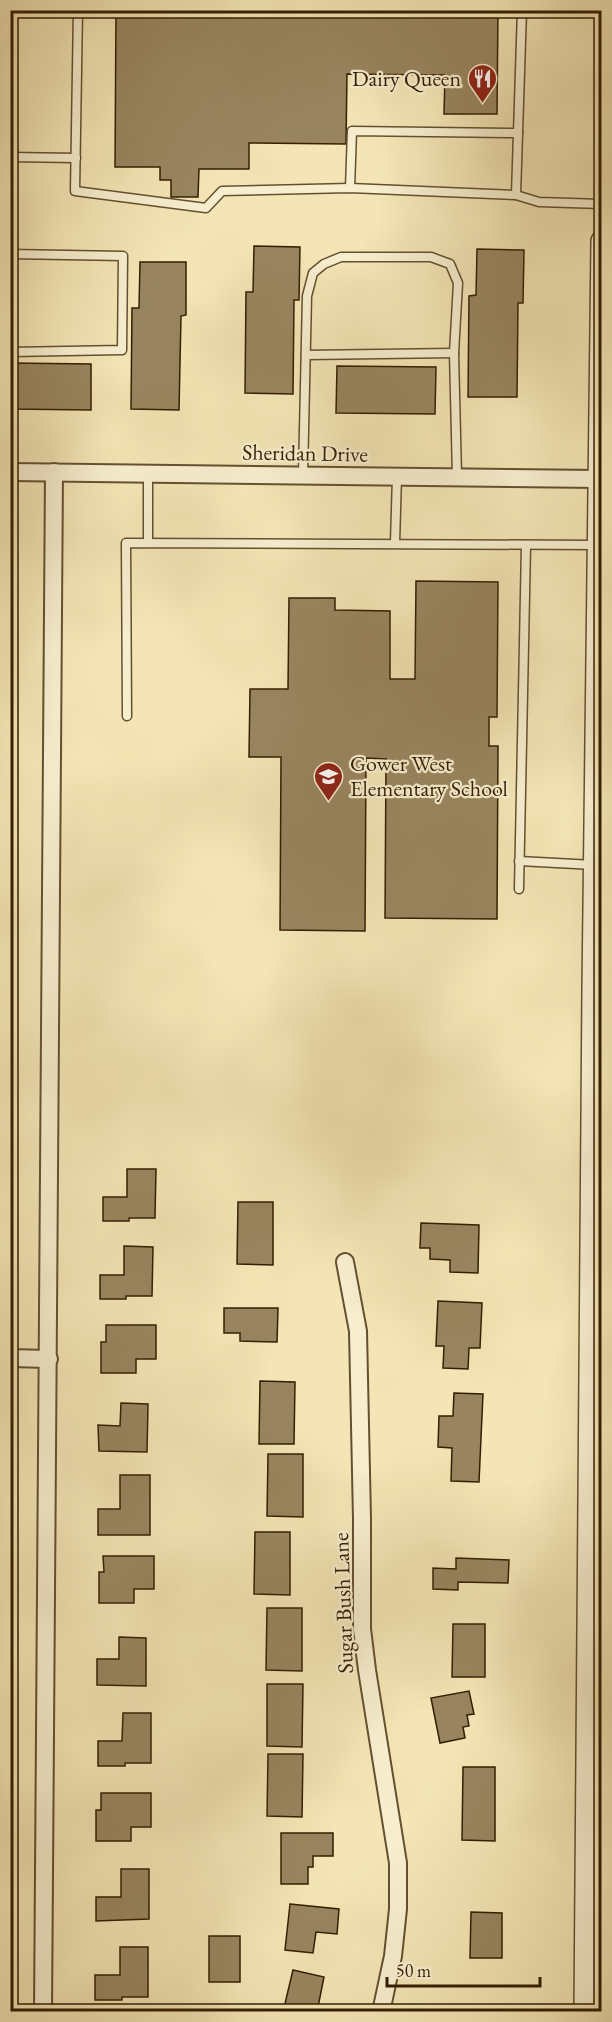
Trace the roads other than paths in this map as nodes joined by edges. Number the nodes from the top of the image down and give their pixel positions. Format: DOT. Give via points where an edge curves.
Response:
graph roads {
  1 [pos="78,10"];
  2 [pos="522,10"];
  3 [pos="518,133"];
  4 [pos="10,157"];
  5 [pos="76,158"];
  6 [pos="350,188"];
  7 [pos="516,195"];
  8 [pos="602,204"];
  9 [pos="602,241"];
  10 [pos="10,254"];
  11 [pos="10,352"];
  12 [pos="454,354"];
  13 [pos="306,355"];
  14 [pos="10,472"];
  15 [pos="54,472"];
  16 [pos="148,473"];
  17 [pos="303,475"];
  18 [pos="397,476"];
  19 [pos="457,477"];
  20 [pos="598,479"];
  21 [pos="148,542"];
  22 [pos="395,543"];
  23 [pos="526,545"];
  24 [pos="598,545"];
  25 [pos="127,716"];
  26 [pos="519,861"];
  27 [pos="594,865"];
  28 [pos="519,889"];
  29 [pos="597,990"];
  30 [pos="345,1262"];
  31 [pos="10,1358"];
  32 [pos="49,1359"];
  33 [pos="43,2012"];
  34 [pos="381,2012"];
  35 [pos="585,2012"];
  1 -- 5 [label="lane"];
  2 -- 3 [label="lane"];
  3 -- 6 [label="lane" via="352,131"];
  3 -- 7 [label="lane"];
  4 -- 5 [label="lane"];
  5 -- 6 [label="lane" via="75,190 207,208 222,191"];
  6 -- 7 [label="lane"];
  7 -- 8 [label="lane" via="539,202"];
  9 -- 20 [label="street"];
  10 -- 11 [label="lane" via="123,256 122,350"];
  12 -- 13 [label="lane"];
  12 -- 13 [label="lane" via="458,283 450,264 431,257 341,257 313,273 307,296"];
  12 -- 19 [label="lane"];
  13 -- 17 [label="lane"];
  14 -- 15 [label="street, Sheridan Drive"];
  15 -- 16 [label="street, Sheridan Drive"];
  15 -- 32 [label="street"];
  16 -- 17 [label="street, Sheridan Drive"];
  16 -- 21 [label="lane"];
  17 -- 18 [label="street, Sheridan Drive"];
  18 -- 19 [label="street, Sheridan Drive"];
  18 -- 22 [label="lane"];
  19 -- 20 [label="street, Sheridan Drive"];
  20 -- 24 [label="street"];
  21 -- 22 [label="lane"];
  21 -- 25 [label="lane" via="126,543"];
  22 -- 23 [label="lane"];
  23 -- 24 [label="lane"];
  23 -- 26 [label="lane"];
  24 -- 27 [label="street"];
  26 -- 27 [label="lane"];
  26 -- 28 [label="lane"];
  27 -- 29 [label="street"];
  29 -- 35 [label="street"];
  30 -- 34 [label="street, Sugar Bush Lane" via="358,1331 362,1629 398,1863 393,1956"];
  31 -- 32 [label="street"];
  32 -- 33 [label="street"];
}
